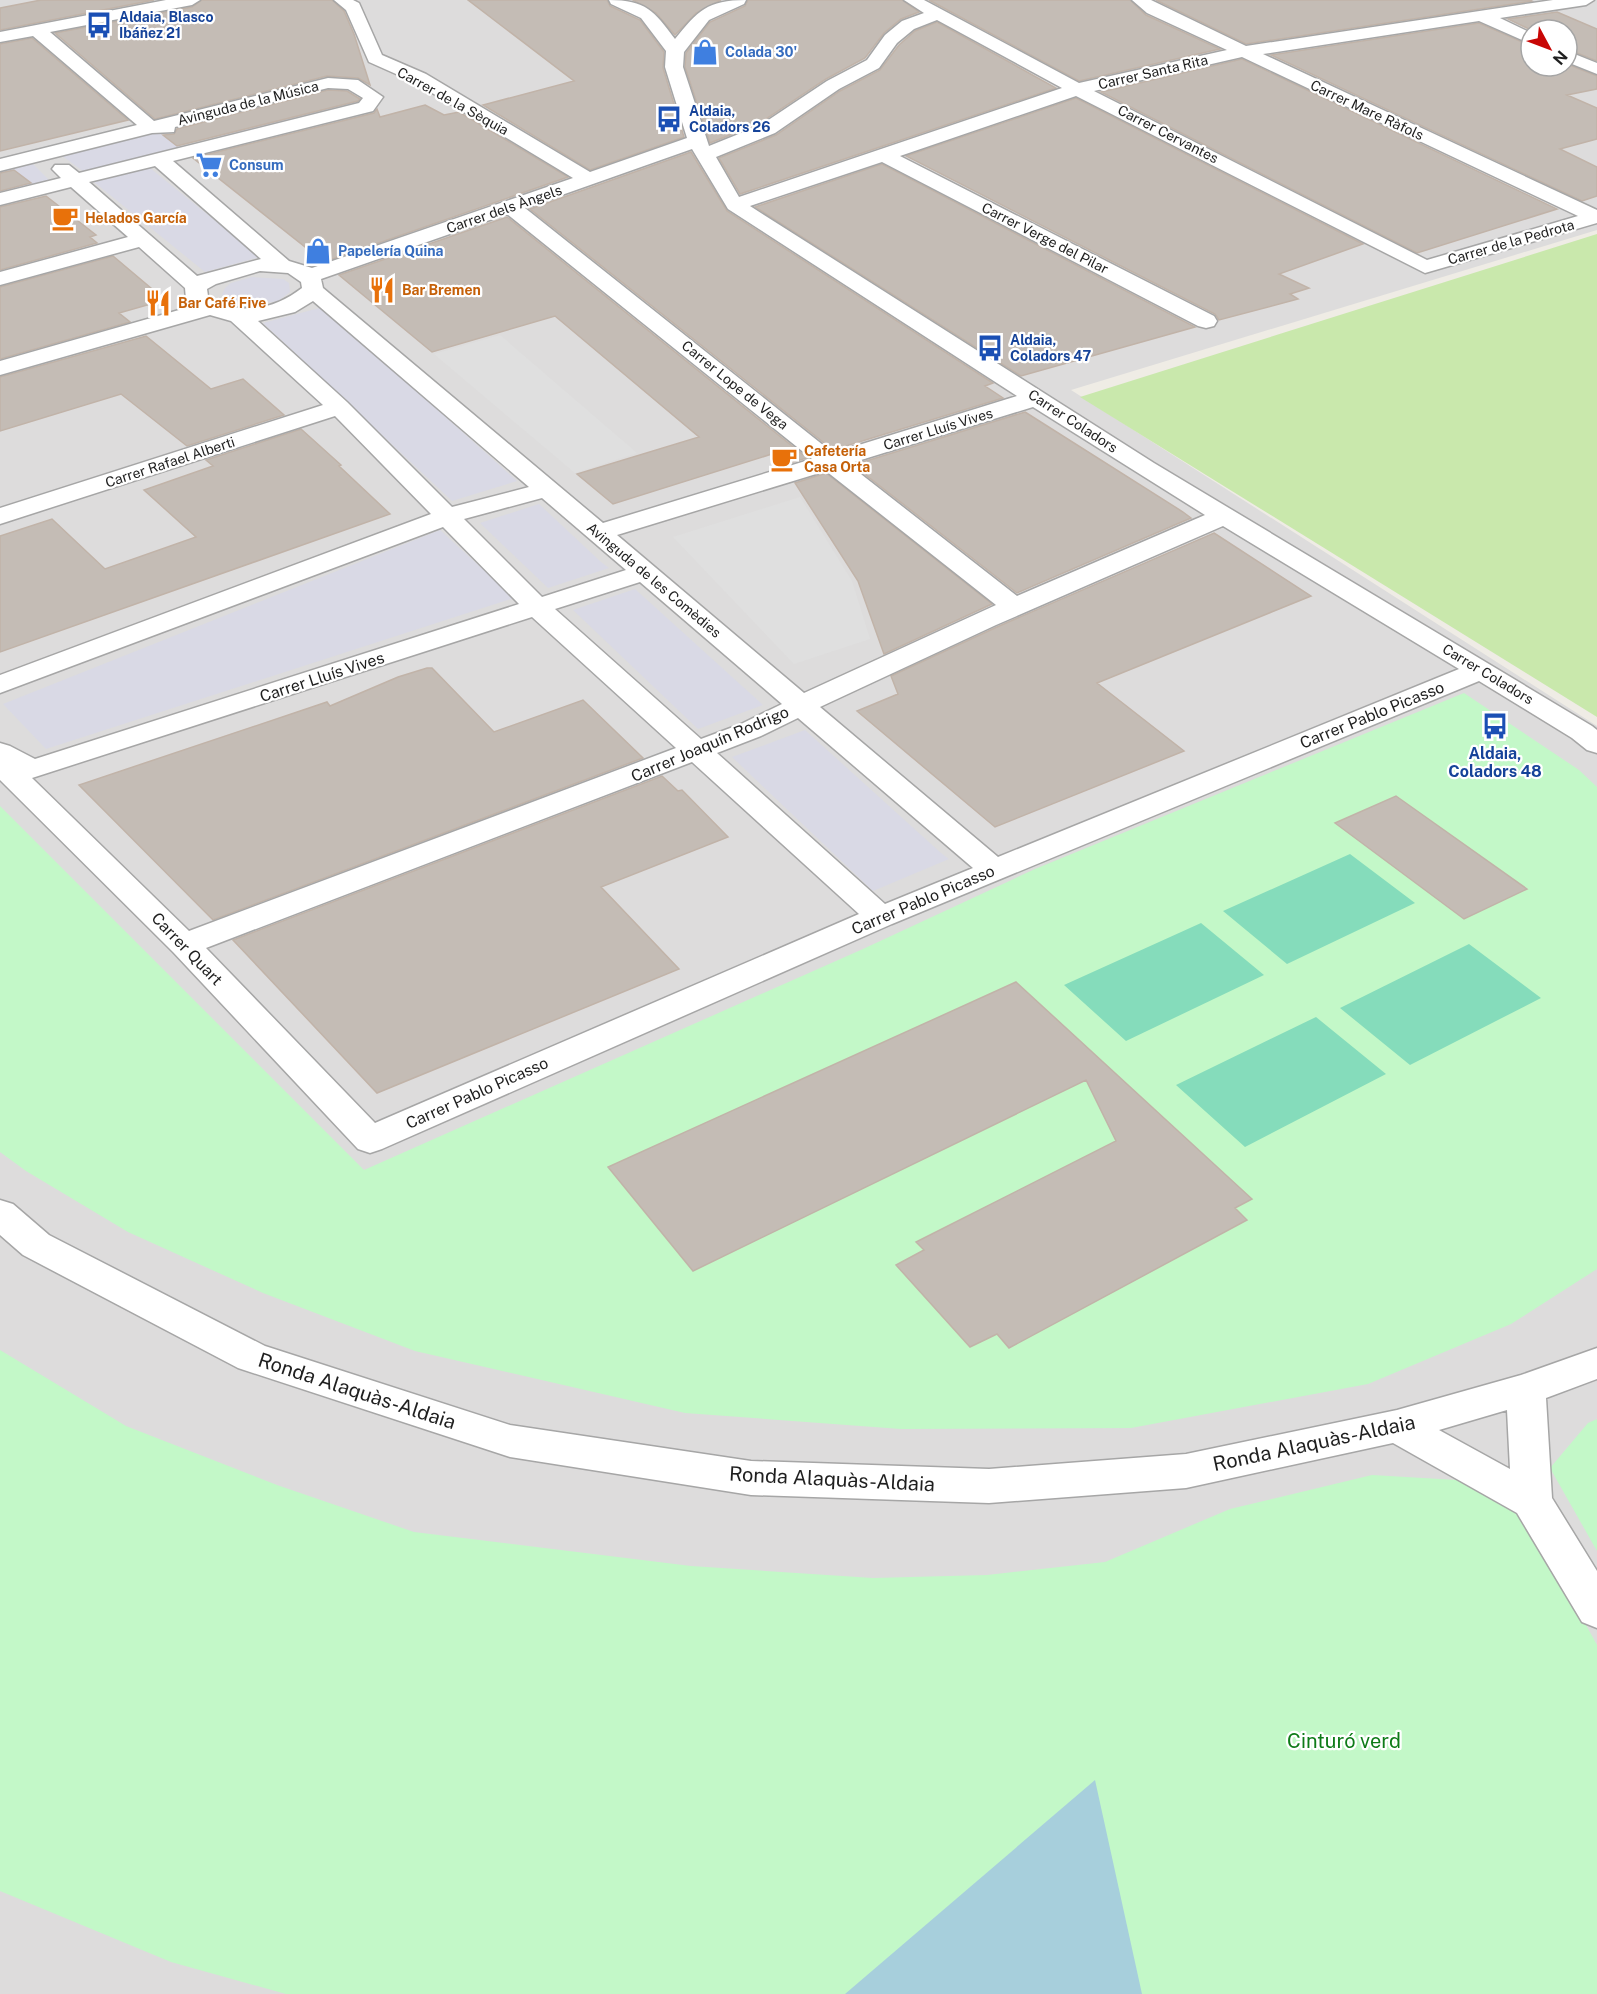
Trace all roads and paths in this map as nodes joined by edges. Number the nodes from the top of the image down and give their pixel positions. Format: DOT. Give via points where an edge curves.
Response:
graph roads {
  1 [pos="192,0"];
  2 [pos="342,0"];
  3 [pos="617,0"];
  4 [pos="738,0"];
  5 [pos="912,0"];
  6 [pos="1140,0"];
  7 [pos="1586,0"];
  8 [pos="166,2"];
  9 [pos="647,14"];
  10 [pos="936,15"];
  11 [pos="1479,15"];
  12 [pos="703,16"];
  13 [pos="37,30"];
  14 [pos="1519,33"];
  15 [pos="0,38"];
  16 [pos="675,51"];
  17 [pos="1242,52"];
  18 [pos="1579,61"];
  19 [pos="1597,69"];
  20 [pos="1078,89"];
  21 [pos="150,127"];
  22 [pos="702,148"];
  23 [pos="199,149"];
  24 [pos="41,154"];
  25 [pos="884,155"];
  26 [pos="159,159"];
  27 [pos="0,165"];
  28 [pos="75,180"];
  29 [pos="590,180"];
  30 [pos="0,199"];
  31 [pos="735,205"];
  32 [pos="511,207"];
  33 [pos="1596,217"];
  34 [pos="142,240"];
  35 [pos="281,266"];
  36 [pos="1425,267"];
  37 [pos="0,279"];
  38 [pos="311,283"];
  39 [pos="196,286"];
  40 [pos="208,309"];
  41 [pos="238,315"];
  42 [pos="1206,321"];
  43 [pos="0,368"];
  44 [pos="1036,398"];
  45 [pos="339,407"];
  46 [pos="830,462"];
  47 [pos="548,489"];
  48 [pos="1226,515"];
  49 [pos="0,516"];
  50 [pos="448,516"];
  51 [pos="598,533"];
  52 [pos="645,572"];
  53 [pos="1015,607"];
  54 [pos="538,608"];
  55 [pos="1481,670"];
  56 [pos="0,685"];
  57 [pos="799,706"];
  58 [pos="1597,744"];
  59 [pos="0,752"];
  60 [pos="699,752"];
  61 [pos="0,763"];
  62 [pos="994,870"];
  63 [pos="881,917"];
  64 [pos="184,945"];
  65 [pos="370,1140"];
  66 [pos="0,1214"];
  67 [pos="1597,1363"];
  68 [pos="1526,1389"];
  69 [pos="1397,1426"];
  70 [pos="1532,1501"];
  71 [pos="1597,1608"];
  1 -- 8 [label="street"];
  2 -- 29 [label="street, Carrer de la Sèquia" via="353,7 375,58 420,78"];
  3 -- 9 [label="street"];
  4 -- 12 [label="street"];
  5 -- 10 [label="street, Carrer Cervantes"];
  6 -- 17 [label="street, Carrer Mare Ràfols"];
  7 -- 11 [label="street, Carrer Santa Rita"];
  8 -- 13 [label="street"];
  9 -- 12 [label="street"];
  9 -- 16 [label="street"];
  10 -- 20 [label="street, Carrer Cervantes"];
  10 -- 22 [label="street, Carrer dels Àngels" via="908,25 891,39 873,64 833,85 768,129"];
  11 -- 14 [label="street"];
  11 -- 17 [label="street, Carrer Santa Rita"];
  12 -- 16 [label="street"];
  13 -- 15 [label="street"];
  13 -- 21 [label="street"];
  16 -- 22 [label="street, Carrer Coladors" via="674,67"];
  17 -- 20 [label="street, Carrer Santa Rita"];
  17 -- 33 [label="street, Carrer Mare Ràfols"];
  18 -- 19 [label="street"];
  20 -- 25 [label="street, Carrer Santa Rita"];
  20 -- 36 [label="street, Carrer Cervantes"];
  21 -- 23 [label="street, Avinguda de la Música" via="195,133 202,140"];
  21 -- 23 [label="street, Avinguda de la Música" via="328,83 352,84 374,97 366,107"];
  21 -- 24 [label="street, Avinguda de la Música"];
  22 -- 29 [label="street, Carrer dels Àngels"];
  22 -- 31 [label="street, Carrer Coladors"];
  23 -- 26 [label="street, Avinguda de la Música"];
  24 -- 27 [label="street, Avinguda de la Música"];
  24 -- 28 [label="street"];
  25 -- 31 [label="street, Carrer Santa Rita"];
  25 -- 42 [label="street, Carrer Verge del Pilar"];
  26 -- 28 [label="street, Avinguda de la Música"];
  26 -- 35 [label="street"];
  28 -- 30 [label="street, Avinguda de la Música"];
  28 -- 34 [label="street"];
  29 -- 32 [label="street, Carrer dels Àngels"];
  31 -- 44 [label="street, Carrer Coladors"];
  32 -- 38 [label="street, Carrer dels Àngels"];
  32 -- 46 [label="street, Carrer Lope de Vega"];
  33 -- 36 [label="street, Carrer de la Pedrota"];
  34 -- 37 [label="street"];
  34 -- 39 [label="street"];
  35 -- 38 [label="street" via="299,270"];
  35 -- 39 [label="street" via="234,270"];
  38 -- 41 [label="street, Carrer dels Àngels" via="301,302 262,314"];
  38 -- 47 [label="street, Avinguda de les Comèdies"];
  39 -- 40 [label="street" via="196,299"];
  40 -- 41 [label="street, Carrer dels Àngels"];
  40 -- 43 [label="street"];
  41 -- 45 [label="street"];
  44 -- 46 [label="street, Carrer Lluís Vives"];
  44 -- 48 [label="street, Carrer Coladors"];
  45 -- 49 [label="street, Carrer Rafael Alberti"];
  45 -- 50 [label="street"];
  46 -- 51 [label="street, Carrer Lluís Vives"];
  46 -- 53 [label="street, Carrer Lope de Vega"];
  47 -- 50 [label="street"];
  47 -- 51 [label="street, Avinguda de les Comèdies"];
  48 -- 53 [label="street, Carrer Joaquín Rodrigo"];
  48 -- 55 [label="street, Carrer Coladors"];
  50 -- 54 [label="street"];
  50 -- 56 [label="street"];
  51 -- 52 [label="street, Avinguda de les Comèdies"];
  52 -- 54 [label="street, Carrer Lluís Vives"];
  52 -- 57 [label="street, Avinguda de les Comèdies"];
  53 -- 57 [label="street, Carrer Joaquín Rodrigo"];
  54 -- 59 [label="street, Carrer Lluís Vives" via="32,769"];
  54 -- 60 [label="street"];
  55 -- 58 [label="street, Carrer Coladors"];
  55 -- 62 [label="street, Carrer Pablo Picasso"];
  57 -- 60 [label="street, Carrer Joaquín Rodrigo"];
  57 -- 62 [label="street, Avinguda de les Comèdies"];
  60 -- 63 [label="street"];
  60 -- 64 [label="street, Carrer Joaquín Rodrigo"];
  61 -- 64 [label="street, Carrer Quart"];
  62 -- 63 [label="street, Carrer Pablo Picasso"];
  63 -- 65 [label="street, Carrer Pablo Picasso"];
  64 -- 65 [label="street, Carrer Quart"];
  66 -- 69 [label="street, Ronda Alaquàs-Aldaia" via="36,1245 252,1357 510,1441 750,1478 989,1486 1186,1471"];
  67 -- 68 [label="street, Ronda Alaquàs-Aldaia"];
  68 -- 69 [label="street, Ronda Alaquàs-Aldaia"];
  68 -- 70 [label="street"];
  69 -- 70 [label="street"];
  70 -- 71 [label="street"];
}
